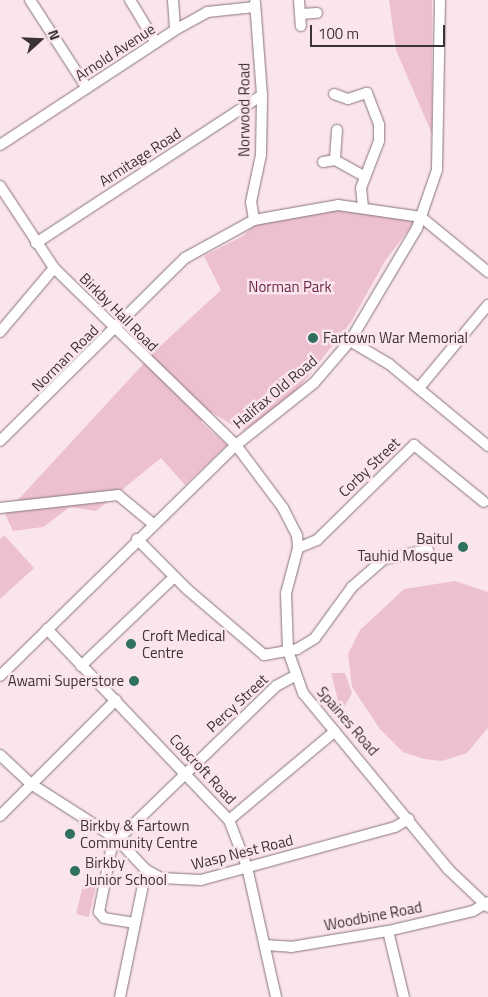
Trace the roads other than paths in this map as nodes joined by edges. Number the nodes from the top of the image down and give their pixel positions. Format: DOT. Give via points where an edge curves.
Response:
graph roads {
  1 [pos="30,0"];
  2 [pos="130,0"];
  3 [pos="173,0"];
  4 [pos="299,0"];
  5 [pos="440,0"];
  6 [pos="255,3"];
  7 [pos="317,13"];
  8 [pos="300,14"];
  9 [pos="301,26"];
  10 [pos="175,30"];
  11 [pos="156,43"];
  12 [pos="87,88"];
  13 [pos="334,94"];
  14 [pos="262,95"];
  15 [pos="337,130"];
  16 [pos="0,145"];
  17 [pos="335,160"];
  18 [pos="322,162"];
  19 [pos="364,176"];
  20 [pos="0,186"];
  21 [pos="363,206"];
  22 [pos="421,217"];
  23 [pos="254,220"];
  24 [pos="36,244"];
  25 [pos="54,268"];
  26 [pos="488,272"];
  27 [pos="488,305"];
  28 [pos="114,330"];
  29 [pos="0,332"];
  30 [pos="350,341"];
  31 [pos="419,388"];
  32 [pos="0,441"];
  33 [pos="236,445"];
  34 [pos="488,445"];
  35 [pos="484,502"];
  36 [pos="0,508"];
  37 [pos="152,524"];
  38 [pos="137,539"];
  39 [pos="298,548"];
  40 [pos="428,550"];
  41 [pos="174,577"];
  42 [pos="47,629"];
  43 [pos="288,651"];
  44 [pos="81,666"];
  45 [pos="0,676"];
  46 [pos="295,676"];
  47 [pos="116,700"];
  48 [pos="335,731"];
  49 [pos="0,755"];
  50 [pos="186,771"];
  51 [pos="31,784"];
  52 [pos="0,816"];
  53 [pos="409,819"];
  54 [pos="230,820"];
  55 [pos="117,839"];
  56 [pos="247,867"];
  57 [pos="146,870"];
  58 [pos="487,905"];
  59 [pos="135,923"];
  60 [pos="388,931"];
  61 [pos="265,945"];
  62 [pos="120,997"];
  63 [pos="276,997"];
  64 [pos="404,997"];
  1 -- 12 [label="street"];
  2 -- 11 [label="street"];
  3 -- 10 [label="street"];
  4 -- 8 [label="street"];
  5 -- 22 [label="street, Halifax Old Road" via="438,170"];
  6 -- 10 [label="street, Arnold Avenue" via="208,12"];
  6 -- 14 [label="street, Norwood Road"];
  7 -- 8 [label="street"];
  8 -- 9 [label="street"];
  10 -- 11 [label="street, Arnold Avenue"];
  11 -- 12 [label="street, Arnold Avenue"];
  12 -- 16 [label="street, Arnold Avenue"];
  13 -- 19 [label="street" via="348,99 367,93 373,105 379,142"];
  14 -- 23 [label="street, Norwood Road" via="261,155 251,202"];
  14 -- 24 [label="street, Armitage Road"];
  15 -- 17 [label="street"];
  17 -- 18 [label="street"];
  17 -- 19 [label="street"];
  19 -- 21 [label="street"];
  20 -- 24 [label="street, Birkby Hall Road"];
  21 -- 22 [label="street, Norman Road"];
  21 -- 23 [label="street, Norman Road" via="322,206"];
  22 -- 26 [label="street"];
  22 -- 30 [label="street, Halifax Old Road"];
  23 -- 28 [label="street, Norman Road" via="185,258"];
  24 -- 25 [label="street, Birkby Hall Road"];
  25 -- 28 [label="street, Birkby Hall Road"];
  25 -- 29 [label="street"];
  27 -- 31 [label="street"];
  28 -- 32 [label="street, Norman Road"];
  28 -- 33 [label="street, Birkby Hall Road"];
  30 -- 31 [label="street"];
  30 -- 33 [label="street, Halifax Old Road" via="314,383"];
  31 -- 34 [label="street"];
  33 -- 37 [label="street, Halifax Old Road"];
  33 -- 39 [label="street, Spaines Road" via="292,523"];
  35 -- 39 [label="street, Corby Street" via="414,444 317,540"];
  36 -- 37 [label="street" via="118,495"];
  37 -- 38 [label="street, Halifax Old Road"];
  38 -- 41 [label="street"];
  38 -- 42 [label="street, Halifax Old Road"];
  39 -- 43 [label="street, Spaines Road" via="286,592"];
  40 -- 43 [label="street" via="384,559 352,587 316,638"];
  41 -- 43 [label="street" via="256,651"];
  41 -- 44 [label="street"];
  42 -- 44 [label="street, Cobcroft Road"];
  42 -- 45 [label="street, Halifax Old Road"];
  43 -- 46 [label="street, Spaines Road"];
  44 -- 47 [label="street, Cobcroft Road"];
  46 -- 48 [label="street, Spaines Road" via="312,707"];
  46 -- 50 [label="street, Percy Street" via="276,686"];
  47 -- 50 [label="street, Cobcroft Road"];
  47 -- 51 [label="street"];
  48 -- 53 [label="street, Spaines Road"];
  48 -- 54 [label="street"];
  49 -- 51 [label="street"];
  50 -- 54 [label="street, Cobcroft Road"];
  50 -- 55 [label="street, Percy Street"];
  51 -- 52 [label="street"];
  51 -- 55 [label="street"];
  53 -- 56 [label="street, Wasp Nest Road" via="395,827"];
  53 -- 58 [label="street, Spaines Road" via="448,869"];
  54 -- 56 [label="street, Cobcroft Road"];
  55 -- 57 [label="street"];
  55 -- 59 [label="street" via="110,849 99,912 104,918"];
  56 -- 57 [label="street, Wasp Nest Road" via="184,881"];
  56 -- 61 [label="street, Cobcroft Road"];
  57 -- 59 [label="street"];
  58 -- 60 [label="street, Woodbine Road"];
  59 -- 62 [label="street"];
  60 -- 61 [label="street, Woodbine Road" via="291,947"];
  60 -- 64 [label="street"];
  61 -- 63 [label="street, Cobcroft Road"];
}
